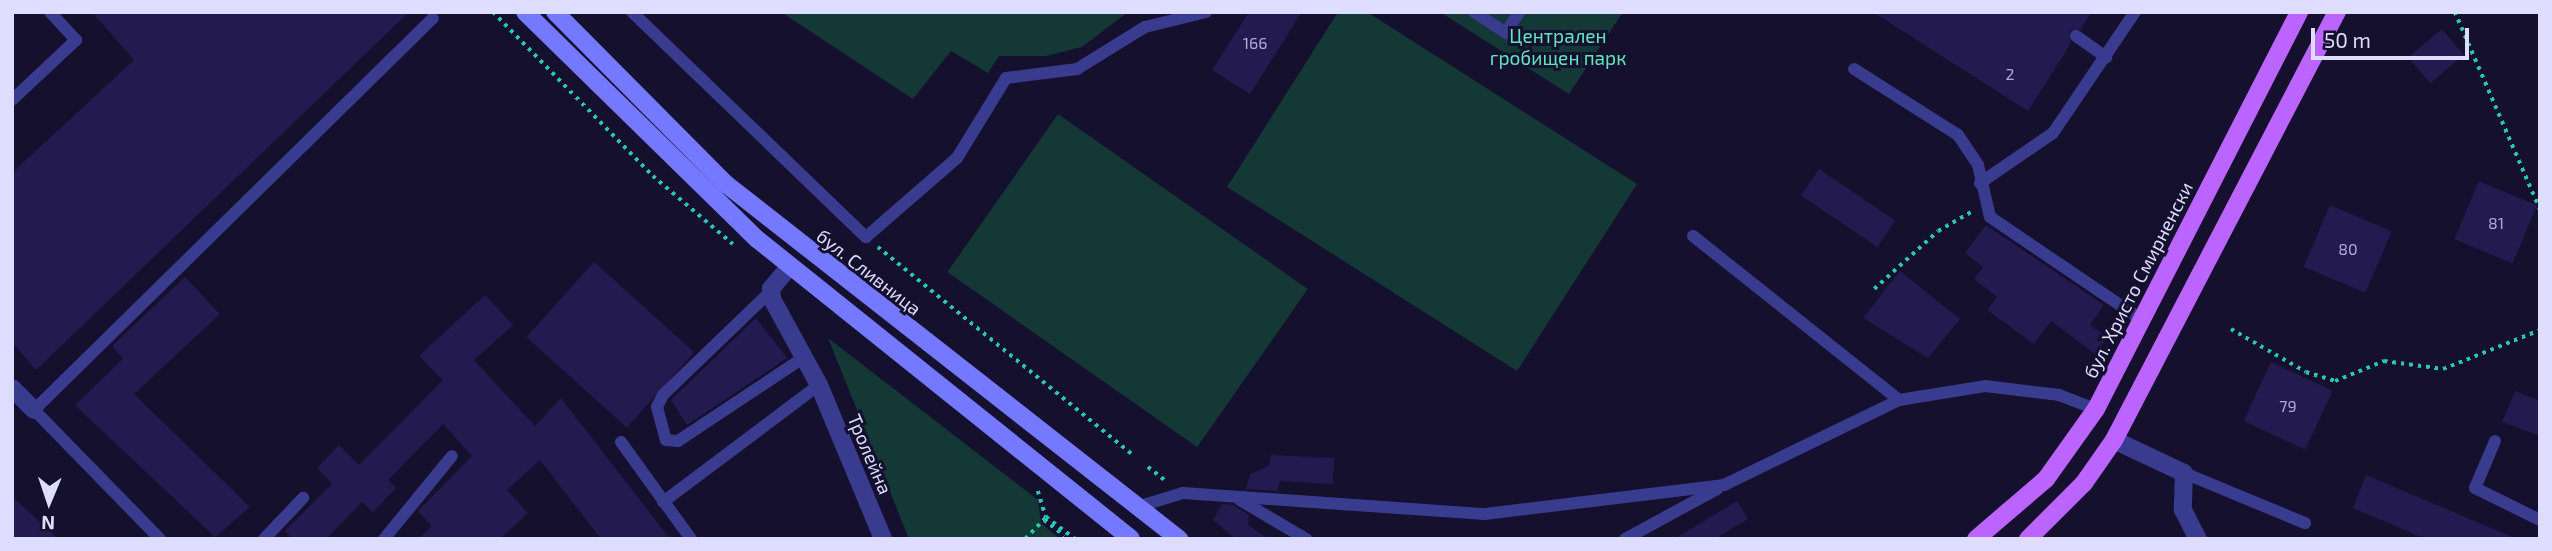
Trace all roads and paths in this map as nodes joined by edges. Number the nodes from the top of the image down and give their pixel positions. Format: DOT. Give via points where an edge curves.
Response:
graph roads {
  1 [pos="50,12"];
  2 [pos="525,12"];
  3 [pos="555,12"];
  4 [pos="632,12"];
  5 [pos="1206,12"];
  6 [pos="1474,12"];
  7 [pos="1520,12"];
  8 [pos="2135,12"];
  9 [pos="2299,12"];
  10 [pos="2337,12"];
  11 [pos="2455,12"];
  12 [pos="433,18"];
  13 [pos="2076,36"];
  14 [pos="2106,57"];
  15 [pos="1854,69"];
  16 [pos="12,100"];
  17 [pos="1980,183"];
  18 [pos="1985,207"];
  19 [pos="2540,209"];
  20 [pos="1693,236"];
  21 [pos="866,237"];
  22 [pos="790,266"];
  23 [pos="1874,289"];
  24 [pos="771,291"];
  25 [pos="2142,320"];
  26 [pos="2231,329"];
  27 [pos="2540,330"];
  28 [pos="803,358"];
  29 [pos="818,385"];
  30 [pos="12,388"];
  31 [pos="1899,400"];
  32 [pos="34,410"];
  33 [pos="2095,410"];
  34 [pos="2114,440"];
  35 [pos="2495,441"];
  36 [pos="621,442"];
  37 [pos="1132,453"];
  38 [pos="452,456"];
  39 [pos="1149,467"];
  40 [pos="2184,473"];
  41 [pos="1168,482"];
  42 [pos="1724,485"];
  43 [pos="1232,495"];
  44 [pos="303,498"];
  45 [pos="663,502"];
  46 [pos="1137,507"];
  47 [pos="2540,520"];
  48 [pos="2305,523"];
  49 [pos="1065,536"];
  50 [pos="267,538"];
  51 [pos="160,539"];
  52 [pos="384,539"];
  53 [pos="691,539"];
  54 [pos="883,539"];
  55 [pos="1025,539"];
  56 [pos="1131,539"];
  57 [pos="1179,539"];
  58 [pos="1306,539"];
  59 [pos="1625,539"];
  60 [pos="1976,539"];
  61 [pos="2028,539"];
  62 [pos="2198,539"];
  1 -- 16 [label="lane" via="76,40"];
  2 -- 22 [label="main road" via="670,161"];
  3 -- 46 [label="main road, бул. Сливница" via="726,184"];
  4 -- 21 [label="lane"];
  5 -- 21 [label="lane" via="1145,27 1077,69 1006,78 957,158"];
  6 -- 7 [label="lane" via="1506,33"];
  8 -- 14 [label="lane"];
  9 -- 25 [label="main road, бул. Христо Смирненски"];
  10 -- 34 [label="main road"];
  11 -- 19 [label="path"];
  12 -- 32 [label="lane"];
  13 -- 14 [label="lane"];
  14 -- 17 [label="lane" via="2053,133"];
  15 -- 17 [label="lane" via="1958,135 1978,165"];
  17 -- 18 [label="lane"];
  18 -- 23 [label="path" via="1959,214"];
  18 -- 25 [label="lane" via="1990,217"];
  20 -- 31 [label="lane"];
  21 -- 37 [label="path"];
  22 -- 24 [label="street"];
  22 -- 56 [label="main road"];
  24 -- 28 [label="street, Тролейна"];
  24 -- 28 [label="lane" via="663,395 657,407 666,440 678,441"];
  25 -- 33 [label="main road, бул. Христо Смирненски"];
  26 -- 27 [label="path" via="2306,372 2335,381 2384,360 2443,369"];
  28 -- 29 [label="street, Тролейна"];
  29 -- 45 [label="lane"];
  29 -- 54 [label="street, Тролейна"];
  30 -- 32 [label="street"];
  31 -- 33 [label="lane" via="1985,386 2059,395"];
  31 -- 42 [label="lane"];
  32 -- 51 [label="lane"];
  33 -- 60 [label="main road, бул. Христо Смирненски" via="2046,480"];
  34 -- 40 [label="street"];
  34 -- 61 [label="main road" via="2084,482"];
  35 -- 47 [label="lane" via="2475,488"];
  36 -- 45 [label="lane"];
  38 -- 52 [label="lane"];
  39 -- 41 [label="path"];
  40 -- 48 [label="lane"];
  40 -- 62 [label="street" via="2183,510"];
  42 -- 43 [label="lane" via="1485,514"];
  42 -- 59 [label="lane"];
  43 -- 46 [label="lane" via="1183,493"];
  43 -- 58 [label="lane"];
  44 -- 50 [label="lane"];
  45 -- 53 [label="lane"];
  46 -- 57 [label="main road, бул. Сливница"];
  49 -- 55 [label="path" via="1045,519"];
}
